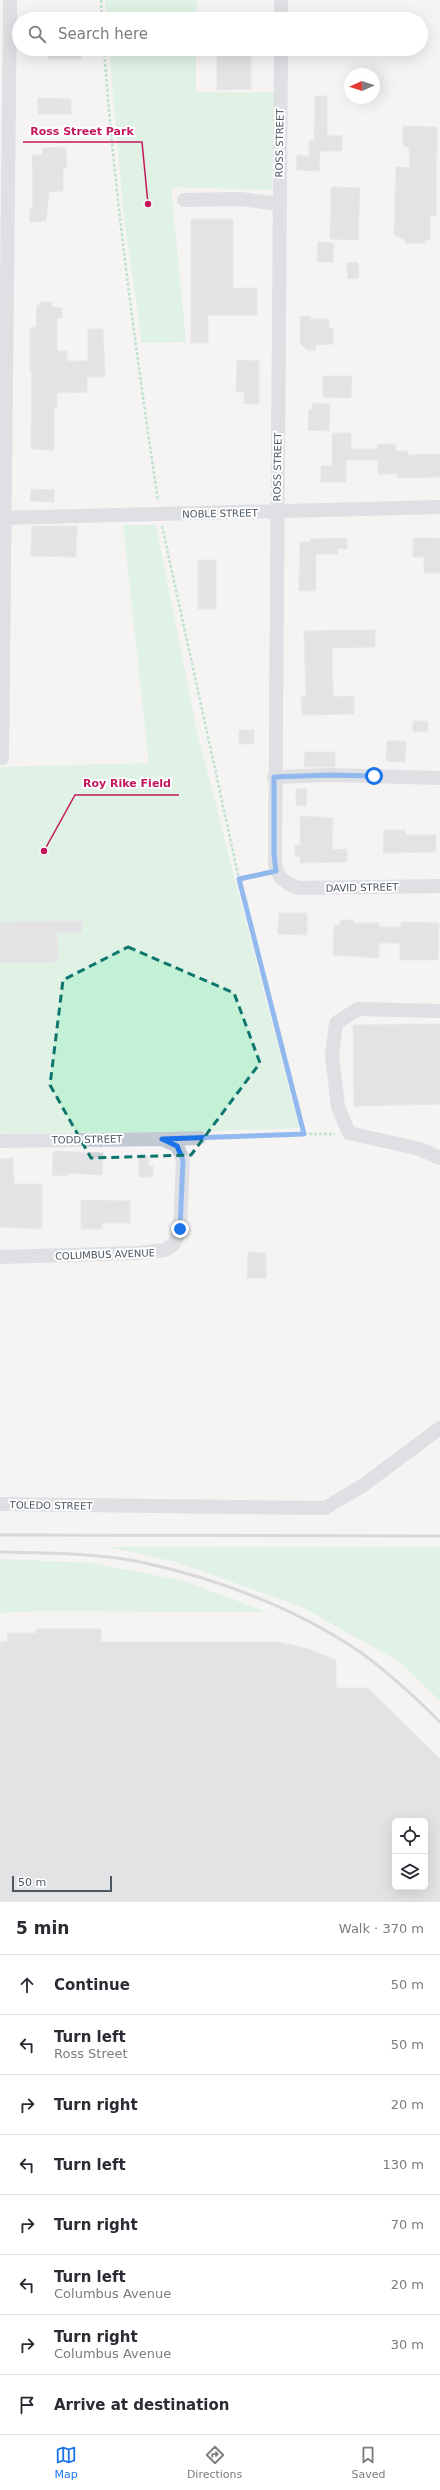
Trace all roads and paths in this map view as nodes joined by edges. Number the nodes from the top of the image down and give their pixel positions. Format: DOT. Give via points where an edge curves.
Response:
graph roads {
  1 [pos="10,0"];
  2 [pos="101,0"];
  3 [pos="281,0"];
  4 [pos="102,12"];
  5 [pos="281,12"];
  6 [pos="105,56"];
  7 [pos="281,56"];
  8 [pos="4,134"];
  9 [pos="184,200"];
  10 [pos="279,204"];
  11 [pos="440,507"];
  12 [pos="277,512"];
  13 [pos="160,515"];
  14 [pos="2,518"];
  15 [pos="2,758"];
  16 [pos="274,777"];
  17 [pos="440,778"];
  18 [pos="281,876"];
  19 [pos="239,879"];
  20 [pos="440,886"];
  21 [pos="440,1011"];
  22 [pos="349,1133"];
  23 [pos="304,1134"];
  24 [pos="200,1138"];
  25 [pos="0,1141"];
  26 [pos="168,1141"];
  27 [pos="440,1158"];
  28 [pos="0,1257"];
  29 [pos="440,1428"];
  30 [pos="0,1504"];
  1 -- 8 [label="street"];
  2 -- 4 [label="path"];
  3 -- 5 [label="street"];
  6 -- 13 [label="path" via="111,145 129,305"];
  7 -- 10 [label="street, ROSS STREET"];
  8 -- 14 [label="street"];
  9 -- 10 [label="street" via="241,199"];
  10 -- 12 [label="street, ROSS STREET"];
  11 -- 12 [label="street, NOBLE STREET"];
  12 -- 13 [label="street, NOBLE STREET"];
  12 -- 16 [label="street, ROSS STREET"];
  13 -- 14 [label="street, NOBLE STREET"];
  13 -- 19 [label="path"];
  14 -- 15 [label="street"];
  16 -- 17 [label="street" via="329,775"];
  16 -- 18 [label="street, ROSS STREET" via="274,855"];
  18 -- 19 [label="path"];
  18 -- 20 [label="street, DAVID STREET" via="300,888"];
  19 -- 23 [label="path"];
  21 -- 22 [label="street" via="358,1009 336,1023 332,1055 338,1107"];
  22 -- 23 [label="path"];
  22 -- 27 [label="street" via="420,1149"];
  23 -- 24 [label="path"];
  24 -- 26 [label="street, TODD STREET"];
  25 -- 26 [label="street, TODD STREET"];
  26 -- 28 [label="street, COLUMBUS AVENUE" via="181,1151 183,1160 180,1229 174,1244 165,1250 137,1253"];
  29 -- 30 [label="street, TOLEDO STREET" via="362,1486 325,1508"];
}
